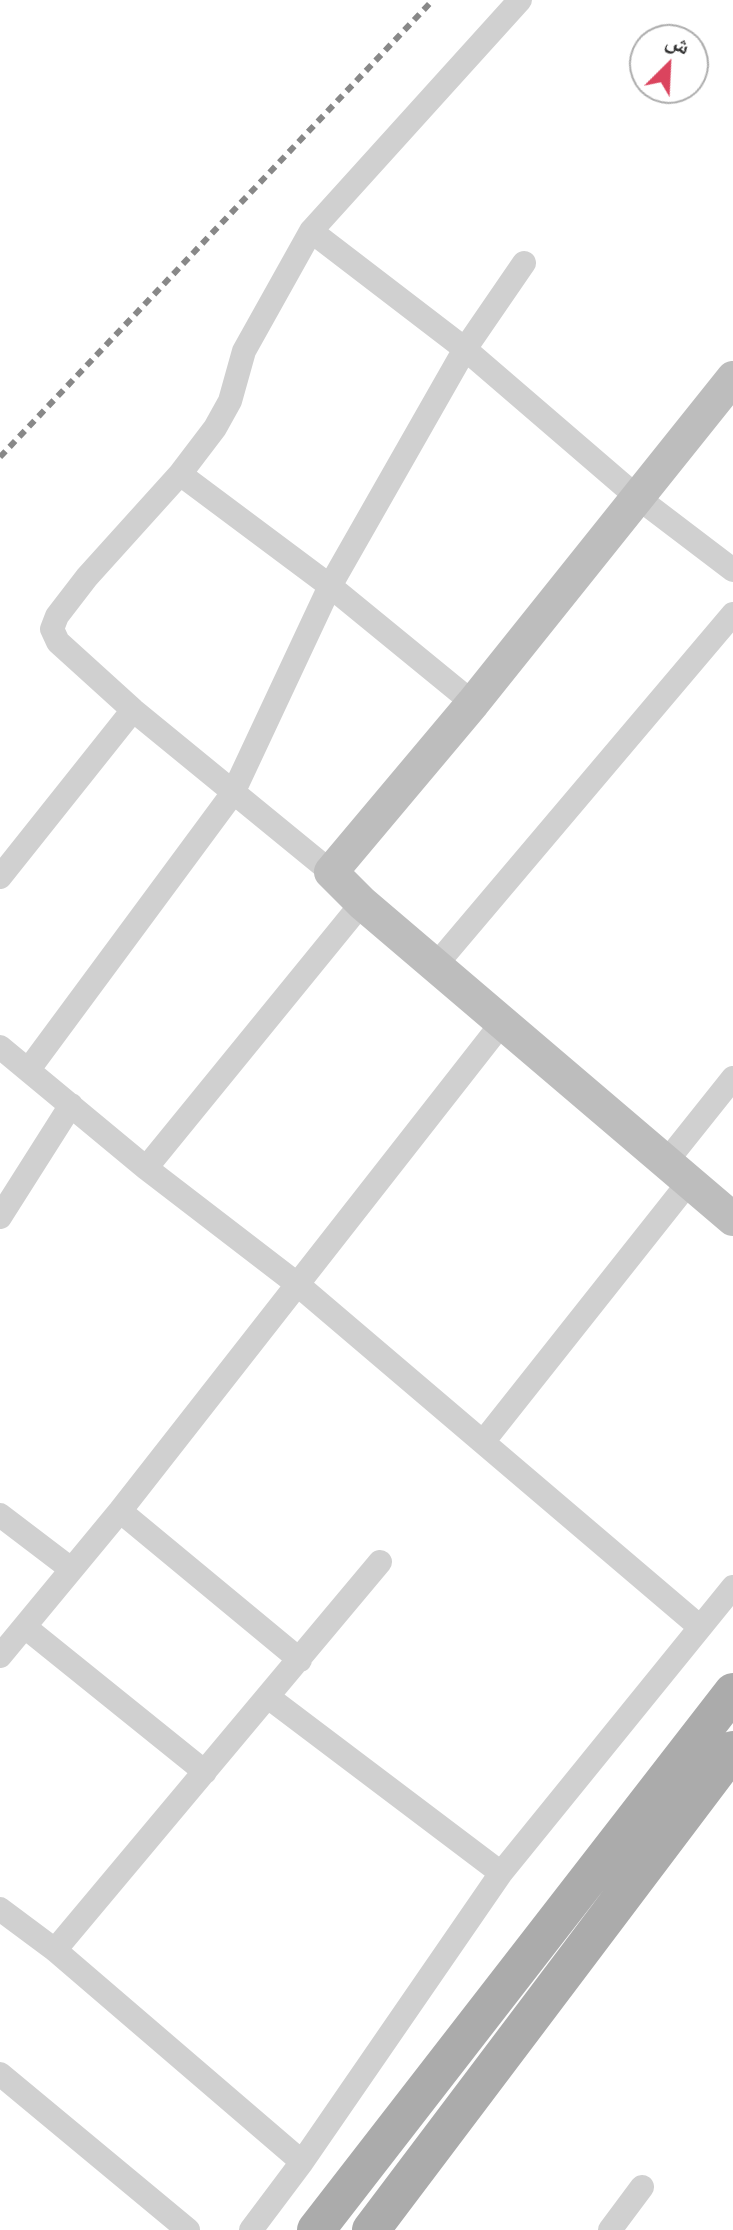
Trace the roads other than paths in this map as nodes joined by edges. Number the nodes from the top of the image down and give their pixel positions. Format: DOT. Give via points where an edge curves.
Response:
graph roads {
  1 [pos="520,0"];
  2 [pos="311,231"];
  3 [pos="524,263"];
  4 [pos="465,349"];
  5 [pos="733,378"];
  6 [pos="180,474"];
  7 [pos="637,497"];
  8 [pos="733,570"];
  9 [pos="330,586"];
  10 [pos="733,614"];
  11 [pos="473,703"];
  12 [pos="133,710"];
  13 [pos="233,793"];
  14 [pos="331,872"];
  15 [pos="0,877"];
  16 [pos="362,903"];
  17 [pos="435,966"];
  18 [pos="502,1023"];
  19 [pos="0,1047"];
  20 [pos="29,1069"];
  21 [pos="733,1078"];
  22 [pos="71,1105"];
  23 [pos="146,1168"];
  24 [pos="678,1172"];
  25 [pos="0,1217"];
  26 [pos="733,1219"];
  27 [pos="297,1284"];
  28 [pos="483,1442"];
  29 [pos="120,1511"];
  30 [pos="0,1515"];
  31 [pos="380,1562"];
  32 [pos="71,1569"];
  33 [pos="733,1587"];
  34 [pos="25,1627"];
  35 [pos="700,1627"];
  36 [pos="0,1656"];
  37 [pos="300,1660"];
  38 [pos="733,1692"];
  39 [pos="268,1697"];
  40 [pos="733,1750"];
  41 [pos="205,1772"];
  42 [pos="501,1873"];
  43 [pos="0,1909"];
  44 [pos="55,1950"];
  45 [pos="0,2074"];
  46 [pos="302,2162"];
  47 [pos="642,2187"];
  48 [pos="380,2227"];
  49 [pos="188,2230"];
  50 [pos="251,2230"];
  51 [pos="316,2230"];
  52 [pos="610,2230"];
  1 -- 2 [label="street"];
  2 -- 4 [label="street"];
  2 -- 6 [label="street" via="244,351 224,415"];
  3 -- 4 [label="street"];
  4 -- 7 [label="street"];
  4 -- 9 [label="street"];
  5 -- 7 [label="street"];
  6 -- 9 [label="street"];
  6 -- 12 [label="street" via="87,577 52,629 58,642"];
  7 -- 8 [label="street"];
  7 -- 11 [label="street"];
  9 -- 11 [label="street"];
  9 -- 13 [label="street"];
  10 -- 17 [label="street"];
  11 -- 14 [label="street"];
  12 -- 13 [label="street"];
  12 -- 15 [label="street"];
  13 -- 14 [label="street"];
  13 -- 20 [label="street"];
  14 -- 16 [label="street"];
  16 -- 17 [label="street"];
  16 -- 23 [label="street"];
  17 -- 18 [label="street"];
  18 -- 24 [label="street"];
  18 -- 27 [label="street"];
  19 -- 20 [label="street"];
  20 -- 22 [label="street"];
  21 -- 24 [label="street"];
  22 -- 23 [label="street"];
  22 -- 25 [label="street"];
  23 -- 27 [label="street"];
  24 -- 26 [label="street"];
  24 -- 28 [label="street"];
  27 -- 28 [label="street"];
  27 -- 29 [label="street"];
  28 -- 35 [label="street"];
  29 -- 32 [label="street"];
  29 -- 37 [label="street"];
  30 -- 32 [label="street"];
  31 -- 37 [label="street"];
  32 -- 34 [label="street"];
  33 -- 35 [label="street"];
  34 -- 36 [label="street"];
  34 -- 41 [label="street"];
  35 -- 42 [label="street"];
  37 -- 39 [label="street"];
  38 -- 51 [label="main road"];
  39 -- 41 [label="street"];
  39 -- 42 [label="street"];
  40 -- 48 [label="main road"];
  41 -- 44 [label="street"];
  42 -- 46 [label="street"];
  43 -- 44 [label="street"];
  44 -- 46 [label="street"];
  45 -- 49 [label="street"];
  46 -- 50 [label="street"];
  47 -- 52 [label="street"];
}
